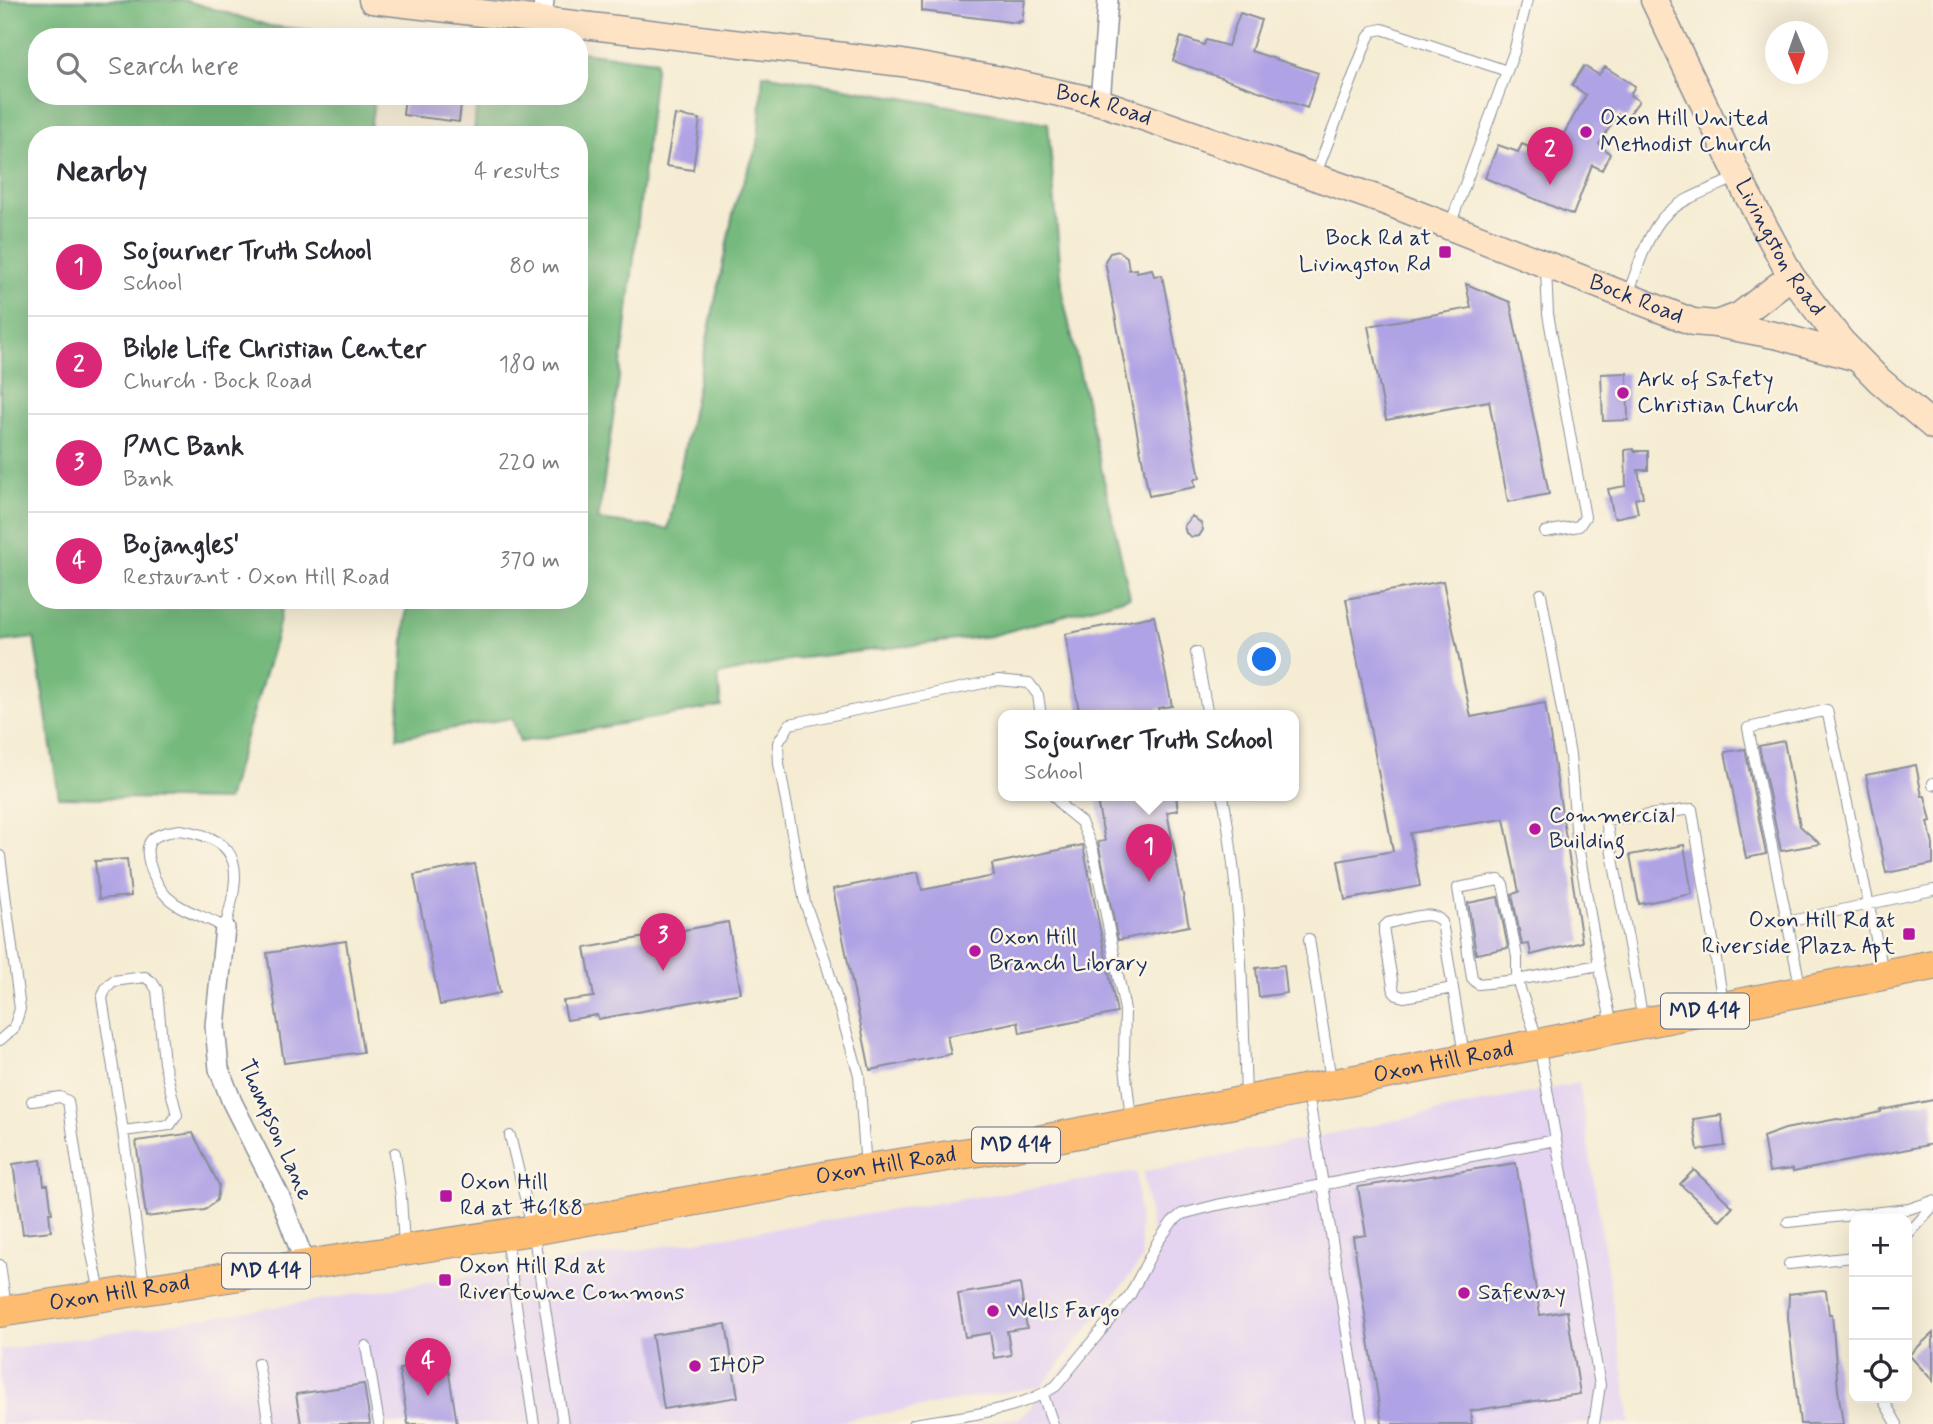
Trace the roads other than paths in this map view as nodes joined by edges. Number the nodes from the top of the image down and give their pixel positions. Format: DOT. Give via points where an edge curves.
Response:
graph roads {
  1 [pos="372,0"];
  2 [pos="1108,0"];
  3 [pos="1527,0"];
  4 [pos="1654,0"];
  5 [pos="543,10"];
  6 [pos="1507,71"];
  7 [pos="1100,102"];
  8 [pos="1738,176"];
  9 [pos="1315,177"];
  10 [pos="1450,226"];
  11 [pos="1546,265"];
  12 [pos="1791,276"];
  13 [pos="1627,297"];
  14 [pos="1716,324"];
  15 [pos="1857,358"];
  16 [pos="1933,426"];
  17 [pos="1545,532"];
  18 [pos="1541,594"];
  19 [pos="1196,652"];
  20 [pos="1040,710"];
  21 [pos="1207,710"];
  22 [pos="1058,801"];
  23 [pos="1224,801"];
  24 [pos="0,856"];
  25 [pos="1933,890"];
  26 [pos="1869,904"];
  27 [pos="1787,922"];
  28 [pos="225,928"];
  29 [pos="1309,939"];
  30 [pos="1599,965"];
  31 [pos="1933,965"];
  32 [pos="1884,975"];
  33 [pos="1517,980"];
  34 [pos="1453,988"];
  35 [pos="1801,991"];
  36 [pos="1724,1007"];
  37 [pos="1644,1023"];
  38 [pos="1613,1029"];
  39 [pos="0,1040"];
  40 [pos="1539,1044"];
  41 [pos="1465,1059"];
  42 [pos="1320,1086"];
  43 [pos="1246,1100"];
  44 [pos="32,1101"];
  45 [pos="1131,1123"];
  46 [pos="123,1131"];
  47 [pos="510,1136"];
  48 [pos="1556,1140"];
  49 [pos="395,1153"];
  50 [pos="866,1169"];
  51 [pos="1323,1185"];
  52 [pos="1933,1204"];
  53 [pos="1788,1222"];
  54 [pos="1912,1229"];
  55 [pos="519,1232"];
  56 [pos="404,1249"];
  57 [pos="1849,1258"];
  58 [pos="1789,1264"];
  59 [pos="0,1265"];
  60 [pos="306,1266"];
  61 [pos="144,1289"];
  62 [pos="101,1296"];
  63 [pos="3,1312"];
  64 [pos="366,1346"];
  65 [pos="258,1363"];
  66 [pos="1043,1395"];
  67 [pos="1885,1403"];
  68 [pos="268,1424"];
  69 [pos="379,1424"];
  70 [pos="534,1424"];
  71 [pos="563,1424"];
  72 [pos="914,1424"];
  73 [pos="1053,1424"];
  74 [pos="1362,1424"];
  75 [pos="1594,1424"];
  76 [pos="1897,1424"];
  1 -- 5 [label="main road, Bock Road"];
  2 -- 7 [label="street"];
  3 -- 6 [label="lane"];
  4 -- 8 [label="main road, Livingston Road"];
  5 -- 7 [label="main road, Bock Road" via="902,63"];
  6 -- 9 [label="lane" via="1382,29 1373,31"];
  6 -- 10 [label="lane"];
  7 -- 9 [label="main road, Bock Road"];
  8 -- 12 [label="main road, Livingston Road"];
  8 -- 13 [label="lane" via="1679,205 1660,220"];
  9 -- 10 [label="main road, Bock Road"];
  10 -- 11 [label="main road, Bock Road"];
  11 -- 13 [label="main road, Bock Road"];
  11 -- 17 [label="lane" via="1548,314 1585,517 1578,526"];
  12 -- 14 [label="main road, Bock Road" via="1739,316"];
  12 -- 15 [label="main road, Livingston Road"];
  13 -- 14 [label="main road, Bock Road" via="1693,322"];
  14 -- 15 [label="main road"];
  15 -- 16 [label="main road, Livingston Road"];
  18 -- 30 [label="lane" via="1570,755 1577,840"];
  19 -- 21 [label="lane"];
  20 -- 50 [label="lane" via="1038,695 1029,683 998,680 790,724 778,743 806,903 859,1074"];
  22 -- 45 [label="lane" via="1082,822 1093,850 1125,1010 1124,1059"];
  23 -- 43 [label="lane" via="1242,976"];
  24 -- 39 [label="lane" via="20,1009 14,1028"];
  25 -- 26 [label="lane"];
  26 -- 27 [label="lane"];
  26 -- 27 [label="lane" via="1827,710 1748,728"];
  26 -- 32 [label="lane"];
  27 -- 35 [label="lane"];
  28 -- 28 [label="lane" via="165,895 147,855 153,838 180,830 225,847 235,866"];
  28 -- 60 [label="street, Thompson Lane" via="215,1026 219,1069 280,1197"];
  29 -- 42 [label="lane"];
  30 -- 33 [label="lane"];
  30 -- 38 [label="lane"];
  31 -- 32 [label="main road, Oxon Hill Road / MD 414"];
  32 -- 35 [label="main road, Oxon Hill Road / MD 414"];
  33 -- 33 [label="lane" via="1478,984 1472,978 1458,887 1499,880 1503,884"];
  33 -- 40 [label="lane"];
  34 -- 34 [label="lane" via="1442,922 1437,916 1384,927 1397,995"];
  34 -- 41 [label="lane"];
  35 -- 36 [label="main road, Oxon Hill Road / MD 414"];
  36 -- 37 [label="main road, Oxon Hill Road / MD 414"];
  36 -- 37 [label="lane" via="1692,809 1606,821"];
  37 -- 38 [label="main road, Oxon Hill Road / MD 414"];
  38 -- 40 [label="main road, Oxon Hill Road / MD 414"];
  40 -- 41 [label="main road, Oxon Hill Road / MD 414"];
  40 -- 48 [label="lane"];
  41 -- 42 [label="main road, Oxon Hill Road / MD 414"];
  42 -- 43 [label="main road, Oxon Hill Road / MD 414"];
  42 -- 51 [label="lane"];
  43 -- 45 [label="main road, Oxon Hill Road / MD 414"];
  44 -- 62 [label="lane" via="60,1097 68,1101"];
  45 -- 50 [label="main road, Oxon Hill Road / MD 414"];
  46 -- 46 [label="lane" via="170,1125 177,1115 164,1063 157,990 145,977 113,981 102,998"];
  46 -- 61 [label="lane"];
  47 -- 55 [label="lane"];
  48 -- 51 [label="lane"];
  48 -- 75 [label="lane" via="1600,1385"];
  49 -- 56 [label="lane"];
  50 -- 55 [label="main road, Oxon Hill Road / MD 414"];
  51 -- 66 [label="lane" via="1182,1214 1157,1243 1130,1294 1075,1366"];
  51 -- 74 [label="lane"];
  52 -- 53 [label="lane"];
  52 -- 54 [label="lane"];
  55 -- 56 [label="main road, Oxon Hill Road / MD 414"];
  55 -- 70 [label="lane"];
  55 -- 71 [label="lane"];
  56 -- 60 [label="main road, Oxon Hill Road / MD 414"];
  57 -- 58 [label="lane"];
  59 -- 63 [label="lane"];
  60 -- 61 [label="main road, Oxon Hill Road / MD 414"];
  61 -- 62 [label="main road, Oxon Hill Road / MD 414"];
  62 -- 63 [label="main road, Oxon Hill Road / MD 414"];
  64 -- 69 [label="lane"];
  65 -- 68 [label="lane"];
  66 -- 72 [label="lane" via="993,1410"];
  66 -- 73 [label="lane"];
  67 -- 76 [label="lane"];
}
